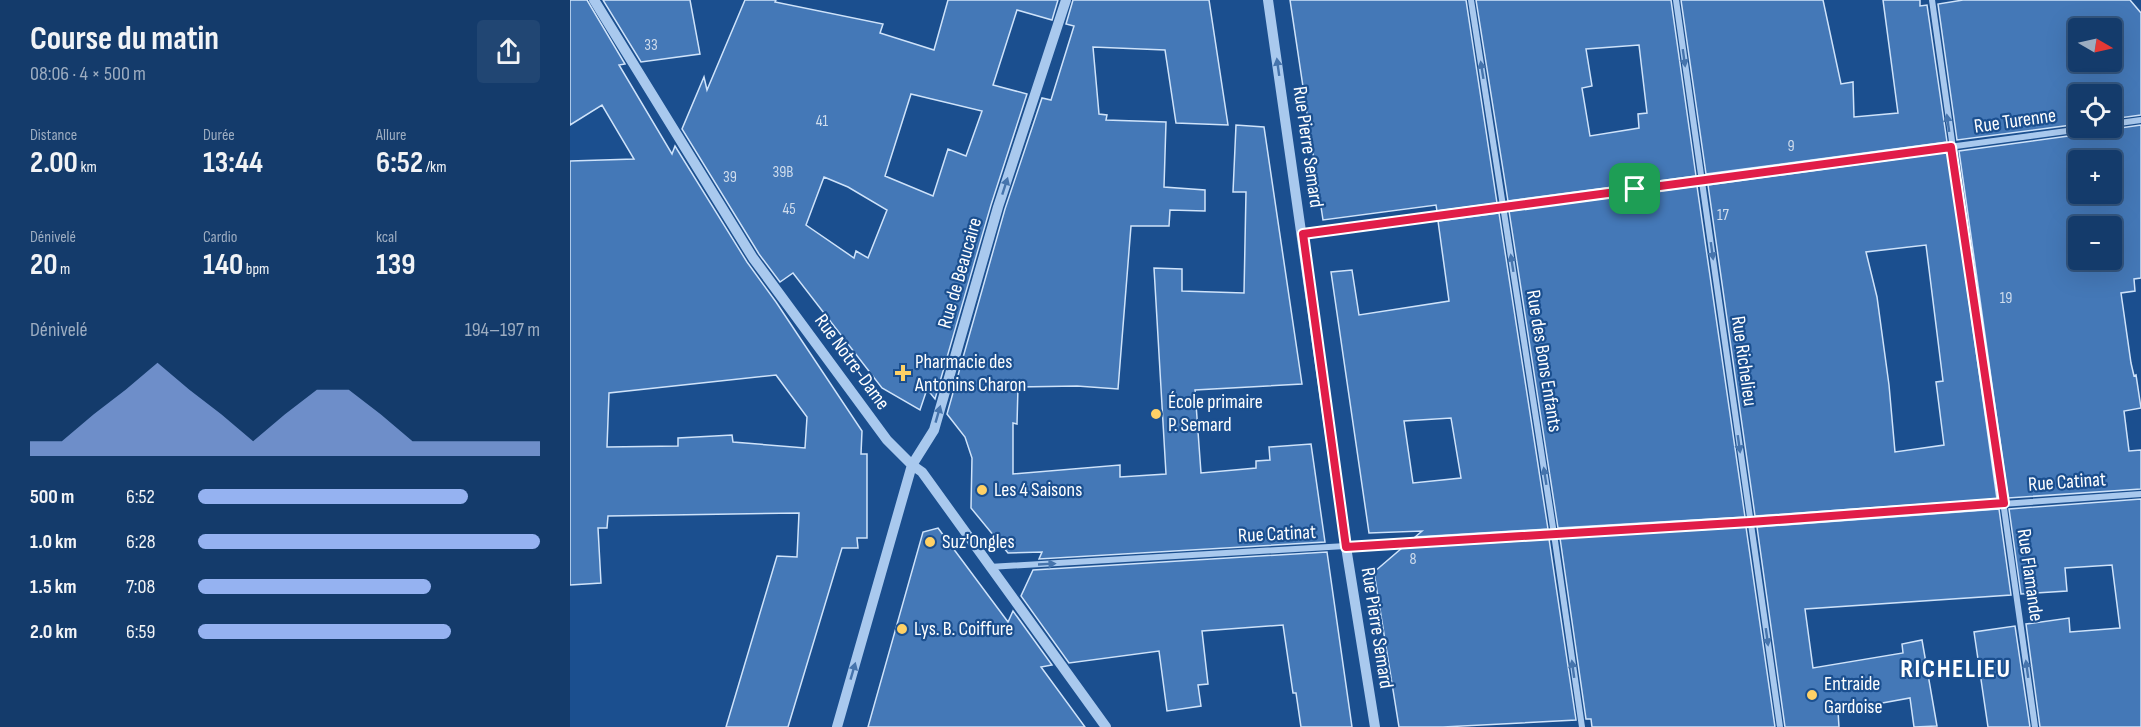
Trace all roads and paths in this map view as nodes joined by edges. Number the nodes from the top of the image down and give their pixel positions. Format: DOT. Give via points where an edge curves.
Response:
graph roads {
  1 [pos="594,0"];
  2 [pos="1066,0"];
  3 [pos="1268,0"];
  4 [pos="1471,0"];
  5 [pos="1676,0"];
  6 [pos="1932,0"];
  7 [pos="2141,120"];
  8 [pos="2122,123"];
  9 [pos="2068,131"];
  10 [pos="1951,147"];
  11 [pos="1701,180"];
  12 [pos="1503,206"];
  13 [pos="1303,234"];
  14 [pos="912,465"];
  15 [pos="2141,494"];
  16 [pos="2004,503"];
  17 [pos="1750,522"];
  18 [pos="1554,534"];
  19 [pos="1346,547"];
  20 [pos="988,567"];
  21 [pos="837,727"];
  22 [pos="1106,727"];
  23 [pos="1375,727"];
  24 [pos="1582,727"];
  25 [pos="1780,727"];
  26 [pos="2035,727"];
  1 -- 14 [label="street, Rue Notre-Dame" via="753,258 886,440"];
  14 -- 2 [label="street, Rue de Beaucaire, one-way" via="934,430 998,207"];
  13 -- 3 [label="street, Rue Pierre Semard, one-way"];
  12 -- 4 [label="street, Rue des Bons Enfants, one-way"];
  5 -- 11 [label="street, Rue Richelieu, one-way"];
  10 -- 6 [label="street, Rue Flamande, one-way"];
  7 -- 8 [label="street"];
  9 -- 10 [label="street, Rue Turenne"];
  10 -- 11 [label="street, Rue Turenne"];
  10 -- 16 [label="street, Rue Flamande"];
  11 -- 12 [label="street, Rue Turenne"];
  11 -- 17 [label="street, Rue Richelieu, one-way"];
  12 -- 13 [label="street, Rue Turenne"];
  18 -- 12 [label="street, Rue des Bons Enfants, one-way"];
  13 -- 19 [label="street, Rue Pierre Semard"];
  14 -- 20 [label="street, Rue Notre-Dame" via="922,472"];
  21 -- 14 [label="street, Rue de Beaucaire, one-way"];
  15 -- 16 [label="street, Rue Catinat"];
  16 -- 17 [label="street, Rue Catinat"];
  26 -- 16 [label="street, Rue Flamande, one-way"];
  17 -- 18 [label="street, Rue Catinat"];
  17 -- 25 [label="street, Rue Richelieu, one-way"];
  18 -- 19 [label="street, Rue Catinat"];
  24 -- 18 [label="street, Rue des Bons Enfants, one-way"];
  20 -- 19 [label="street, Rue Catinat, one-way"];
  19 -- 23 [label="street, Rue Pierre Semard"];
  20 -- 22 [label="street, Rue Notre-Dame"];
}
